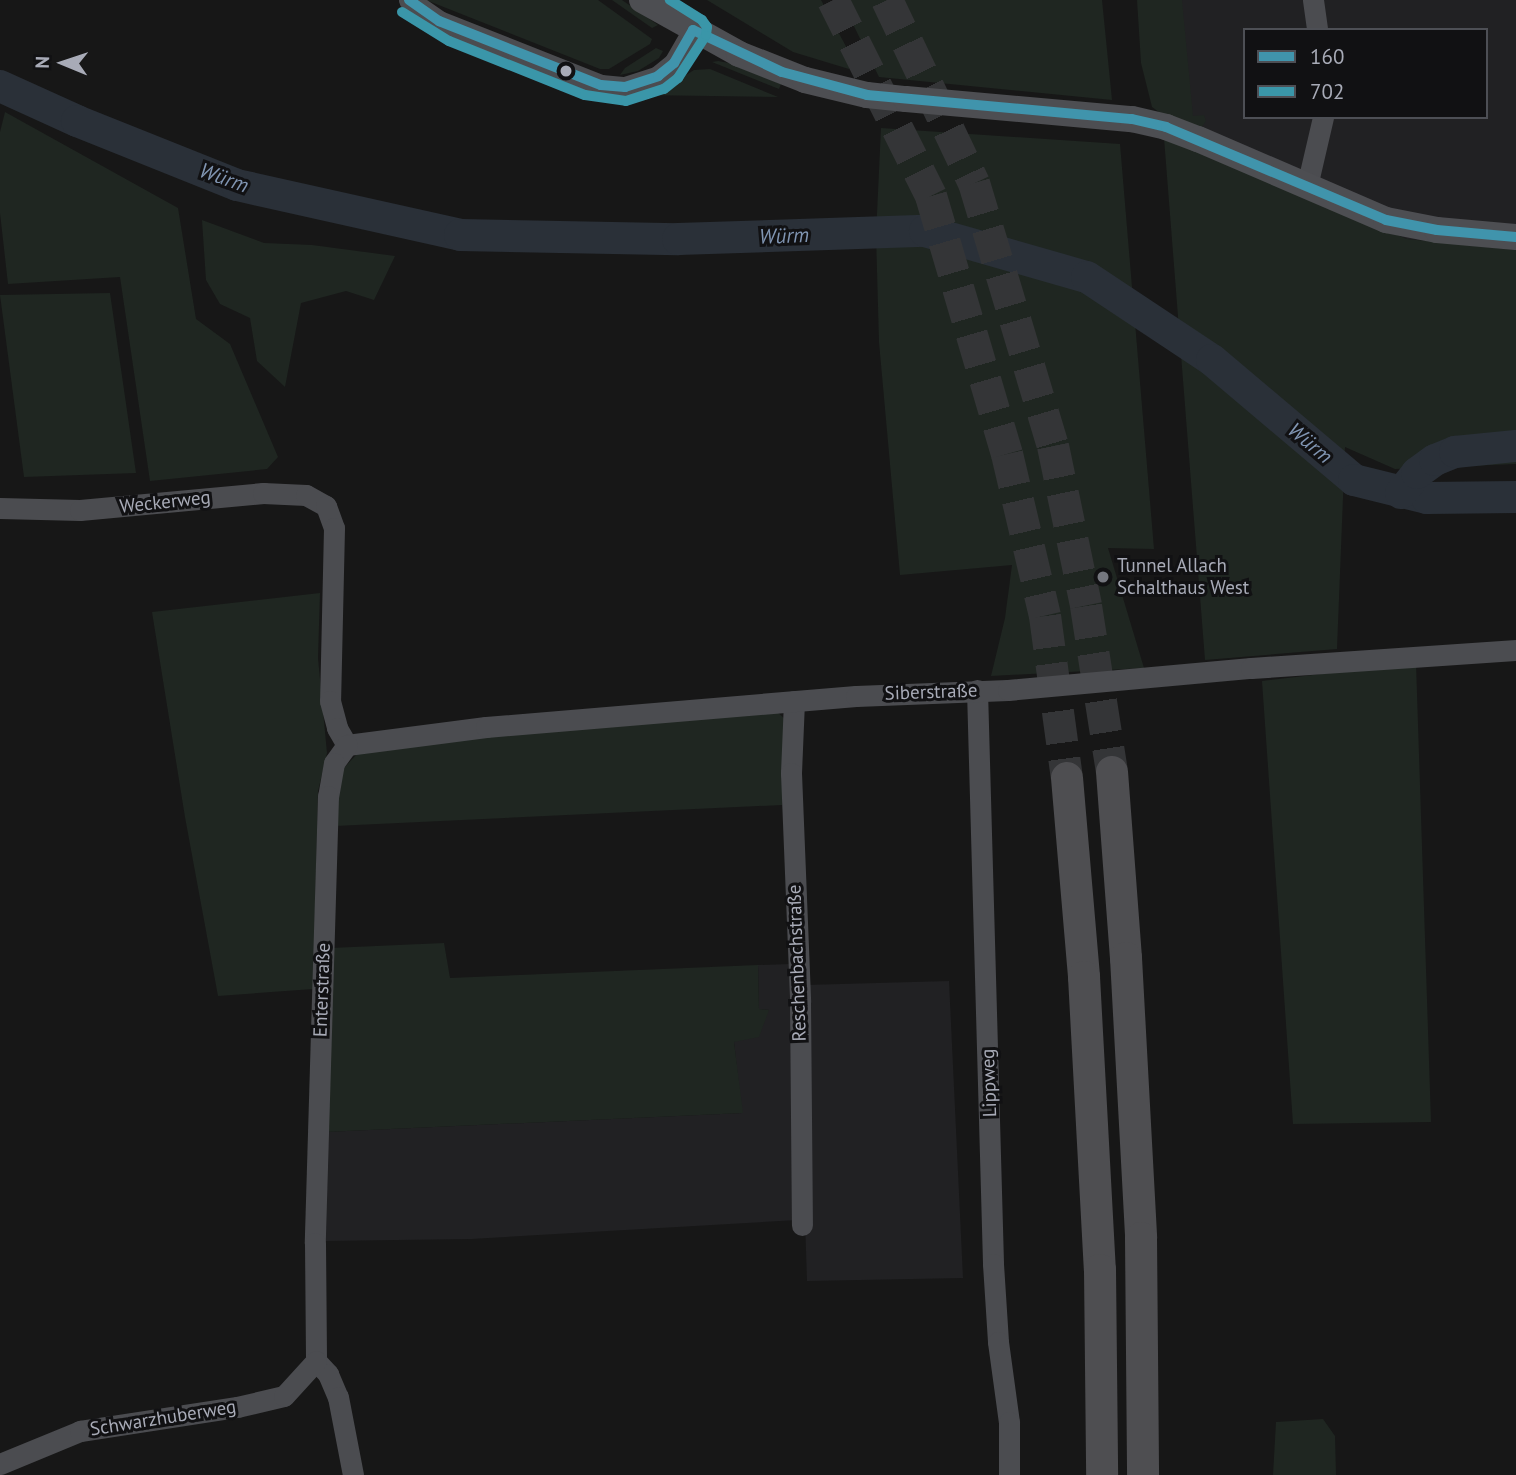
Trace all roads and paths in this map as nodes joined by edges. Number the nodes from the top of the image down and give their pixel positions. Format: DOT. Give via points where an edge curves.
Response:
graph roads {
  1 [pos="409,0"];
  2 [pos="642,0"];
  3 [pos="1313,0"];
  4 [pos="1317,28"];
  5 [pos="693,30"];
  6 [pos="1323,119"];
  7 [pos="1307,186"];
  8 [pos="1516,237"];
  9 [pos="0,508"];
  10 [pos="1516,650"];
  11 [pos="977,690"];
  12 [pos="794,701"];
  13 [pos="347,745"];
  14 [pos="1112,772"];
  15 [pos="1067,778"];
  16 [pos="802,1225"];
  17 [pos="316,1361"];
  18 [pos="0,1464"];
  19 [pos="353,1475"];
  20 [pos="1009,1475"];
  21 [pos="1101,1475"];
  22 [pos="1143,1475"];
  1 -- 5 [label="street" via="447,24 601,85 625,87 658,76 674,63"];
  2 -- 5 [label="main road"];
  3 -- 4 [label="street"];
  5 -- 7 [label="main road" via="782,72 867,95 1132,119 1166,127"];
  6 -- 7 [label="street"];
  7 -- 8 [label="main road" via="1395,222"];
  9 -- 13 [label="street, Weckerweg" via="80,510 263,493 306,495 326,506 334,528 330,701"];
  10 -- 11 [label="street, Siberstraße"];
  11 -- 12 [label="street, Siberstraße"];
  11 -- 20 [label="street, Lippweg" via="993,1264 1009,1422"];
  12 -- 13 [label="street, Siberstraße" via="486,727"];
  12 -- 16 [label="street, Reschenbachstraße" via="791,797"];
  13 -- 17 [label="street, Enterstraße" via="334,764 328,796 315,1242"];
  14 -- 22 [label="highway" via="1141,1238"];
  15 -- 21 [label="highway" via="1084,977 1100,1270"];
  17 -- 18 [label="street, Schwarzhuberweg" via="284,1396 237,1408 80,1431"];
  17 -- 19 [label="street" via="338,1396"];
}
